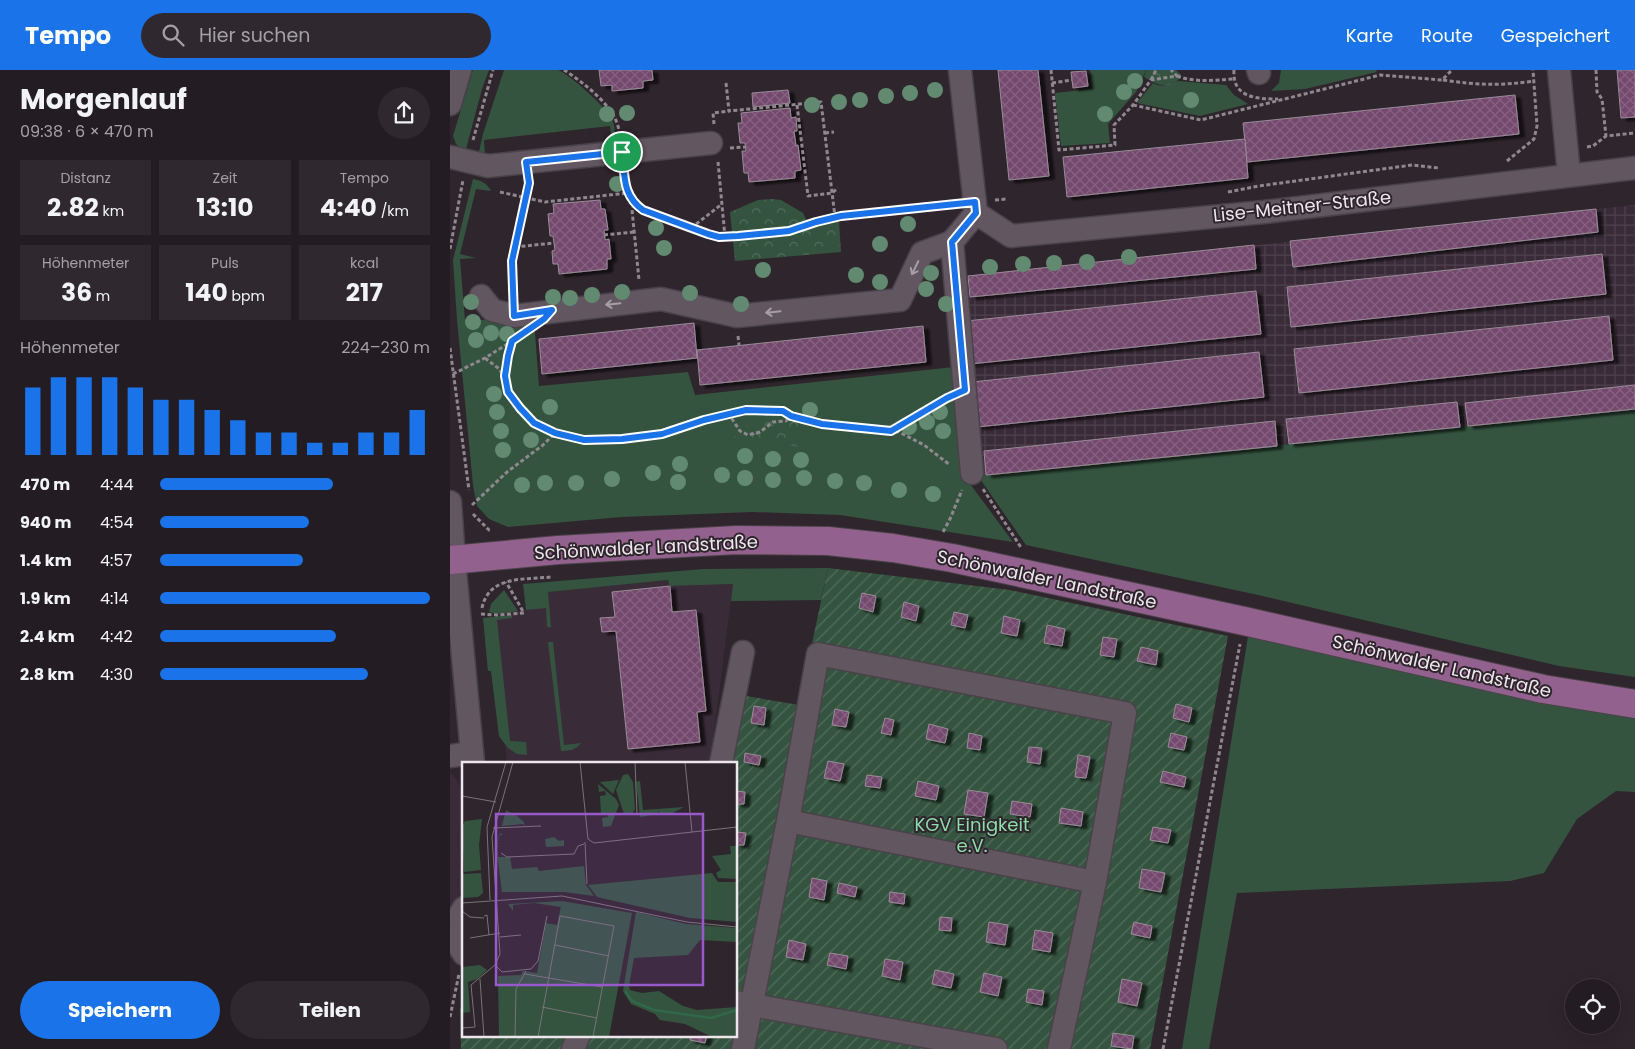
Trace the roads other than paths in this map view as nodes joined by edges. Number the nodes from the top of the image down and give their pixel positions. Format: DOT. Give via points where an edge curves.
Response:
graph roads {
  1 [pos="460,70"];
  2 [pos="960,70"];
  3 [pos="1559,70"];
  4 [pos="450,104"];
  5 [pos="711,143"];
  6 [pos="450,157"];
  7 [pos="1635,168"];
  8 [pos="1569,175"];
  9 [pos="975,208"];
  10 [pos="952,242"];
  11 [pos="481,296"];
  12 [pos="962,476"];
  13 [pos="461,504"];
  14 [pos="452,560"];
  15 [pos="743,652"];
  16 [pos="1635,704"];
  17 [pos="450,756"];
  18 [pos="473,758"];
  19 [pos="721,762"];
  20 [pos="788,821"];
  21 [pos="1095,882"];
  22 [pos="462,911"];
  23 [pos="450,931"];
  24 [pos="462,951"];
  25 [pos="744,1003"];
  26 [pos="579,1036"];
  27 [pos="573,1049"];
  28 [pos="743,1049"];
  29 [pos="996,1049"];
  30 [pos="1059,1049"];
  1 -- 4 [label="street"];
  2 -- 9 [label="street"];
  3 -- 8 [label="street"];
  5 -- 6 [label="street" via="488,166"];
  7 -- 8 [label="street, Lise-Meitner-Straße"];
  8 -- 9 [label="street, Lise-Meitner-Straße" via="1264,212 1011,236"];
  9 -- 10 [label="street"];
  10 -- 11 [label="street, one-way" via="922,253 900,300 737,316 661,299 519,325 492,310"];
  10 -- 12 [label="street" via="965,390"];
  13 -- 14 [label="street"];
  14 -- 16 [label="main road, Schönwalder Landstraße" via="558,550 736,540 828,541 893,548 1244,621 1543,689"];
  14 -- 18 [label="street"];
  15 -- 19 [label="street"];
  17 -- 18 [label="street"];
  20 -- 21 [label="street"];
  20 -- 21 [label="street" via="818,654 1125,714"];
  20 -- 25 [label="street"];
  21 -- 30 [label="street"];
  22 -- 23 [label="street"];
  23 -- 24 [label="street"];
  25 -- 28 [label="street"];
  25 -- 29 [label="street"];
  26 -- 27 [label="street"];
}
